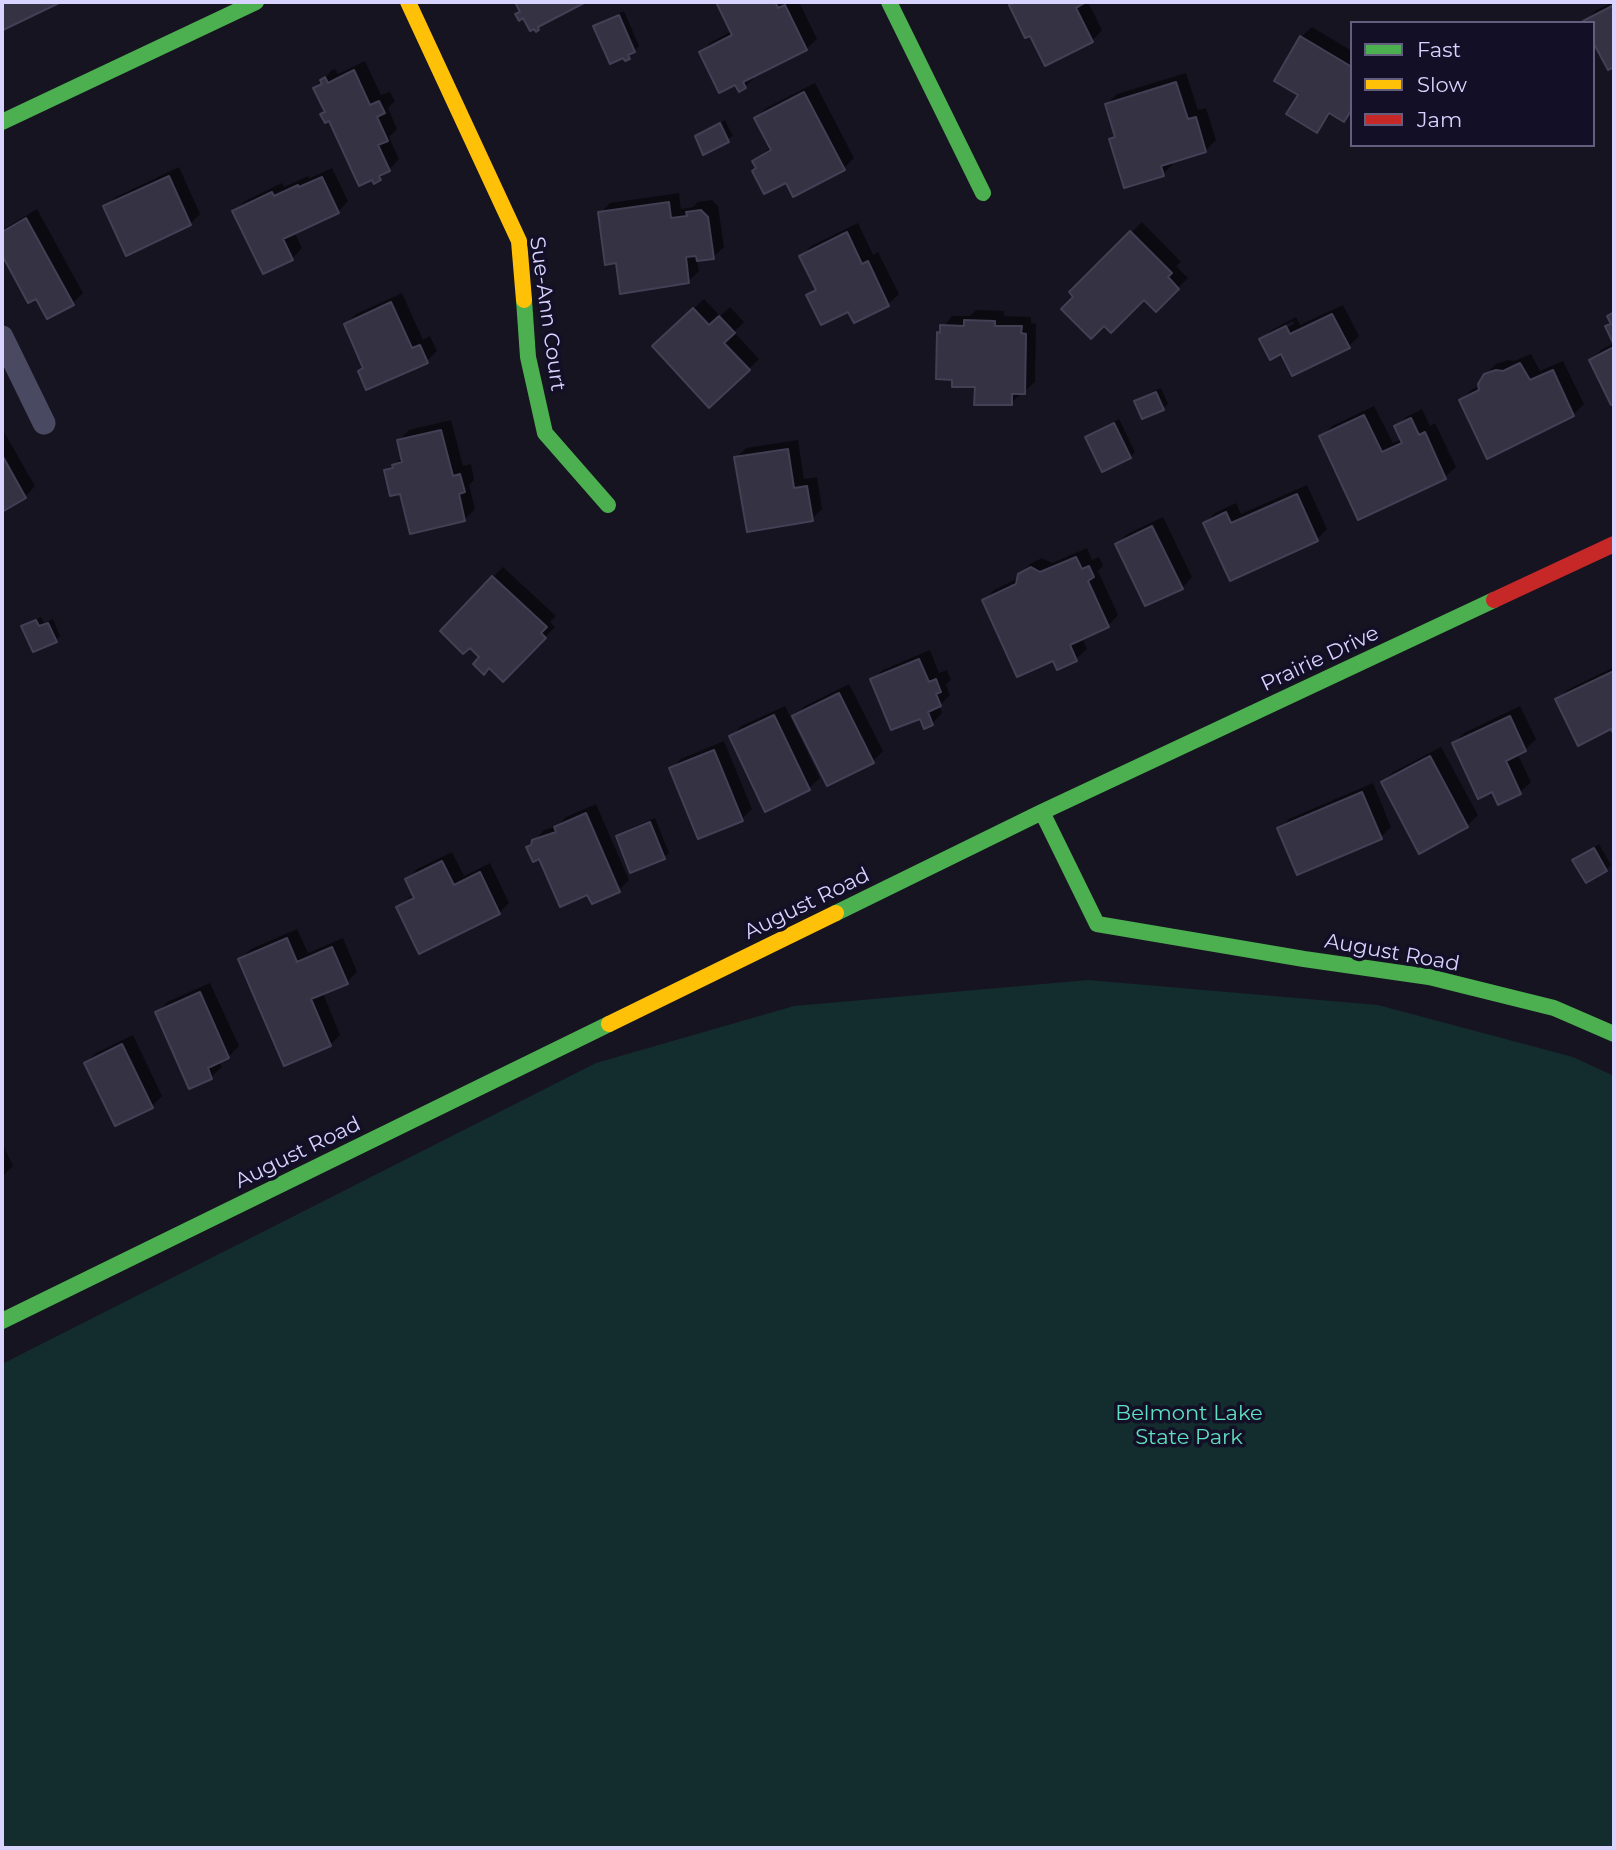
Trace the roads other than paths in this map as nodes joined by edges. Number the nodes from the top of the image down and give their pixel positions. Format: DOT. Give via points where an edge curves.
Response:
graph roads {
  1 [pos="256,2"];
  2 [pos="408,2"];
  3 [pos="889,2"];
  4 [pos="2,122"];
  5 [pos="983,193"];
  6 [pos="2,337"];
  7 [pos="44,423"];
  8 [pos="608,505"];
  9 [pos="1614,544"];
  10 [pos="1042,812"];
  11 [pos="1614,1034"];
  12 [pos="2,1321"];
  1 -- 4 [label="street"];
  2 -- 8 [label="street, Sue-Ann Court" via="519,241 528,358 545,433"];
  3 -- 5 [label="street"];
  6 -- 7 [label="lane"];
  9 -- 10 [label="street, Prairie Drive"];
  10 -- 11 [label="street, August Road" via="1097,924 1429,977 1554,1008"];
  10 -- 12 [label="street, August Road"];
}
